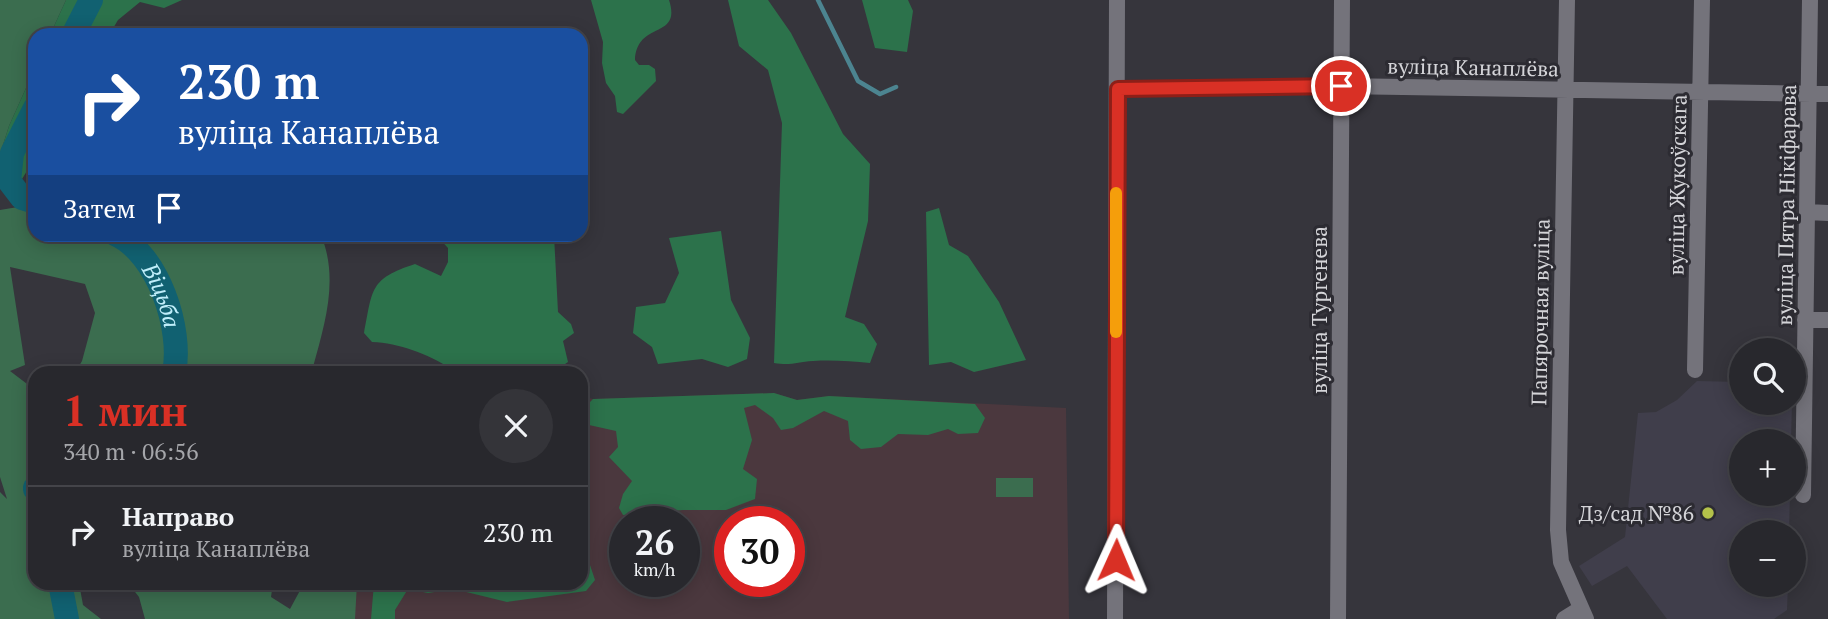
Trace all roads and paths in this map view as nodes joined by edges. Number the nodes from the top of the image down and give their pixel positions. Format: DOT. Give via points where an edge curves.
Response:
graph roads {
  1 [pos="1117,0"];
  2 [pos="1342,0"];
  3 [pos="1567,0"];
  4 [pos="1702,0"];
  5 [pos="1810,0"];
  6 [pos="1341,86"];
  7 [pos="1118,89"];
  8 [pos="1565,89"];
  9 [pos="1699,90"];
  10 [pos="1809,93"];
  11 [pos="1828,94"];
  12 [pos="1807,212"];
  13 [pos="1828,213"];
  14 [pos="1805,320"];
  15 [pos="1828,320"];
  16 [pos="1695,370"];
  17 [pos="1804,429"];
  18 [pos="1583,614"];
  19 [pos="1115,619"];
  20 [pos="1338,619"];
  21 [pos="1564,619"];
  1 -- 7 [label="street"];
  2 -- 6 [label="street, вуліца Тургенева"];
  3 -- 8 [label="street, Папярочная вуліца"];
  4 -- 9 [label="street, вуліца Жукоўскага"];
  5 -- 10 [label="street, вуліца Пятра Нікіфарава"];
  6 -- 7 [label="street, вуліца Канаплёва"];
  6 -- 8 [label="street, вуліца Канаплёва"];
  6 -- 20 [label="street, вуліца Тургенева"];
  7 -- 19 [label="street"];
  8 -- 9 [label="street, вуліца Канаплёва"];
  8 -- 18 [label="street, Папярочная вуліца" via="1558,530 1561,562"];
  9 -- 10 [label="street, вуліца Канаплёва"];
  9 -- 16 [label="street, вуліца Жукоўскага"];
  10 -- 11 [label="street, вуліца Канаплёва"];
  10 -- 12 [label="street, вуліца Пятра Нікіфарава"];
  12 -- 13 [label="street"];
  12 -- 14 [label="street, вуліца Пятра Нікіфарава"];
  14 -- 15 [label="street"];
  14 -- 17 [label="street, вуліца Пятра Нікіфарава"];
  18 -- 21 [label="street"];
}
